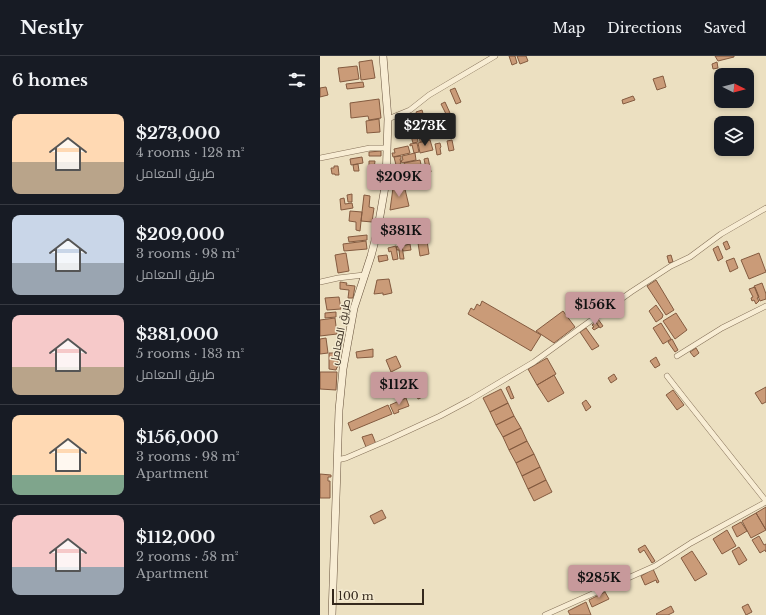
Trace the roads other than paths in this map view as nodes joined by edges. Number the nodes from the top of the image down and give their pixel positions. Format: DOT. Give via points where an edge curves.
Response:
graph roads {
  1 [pos="383,56"];
  2 [pos="495,56"];
  3 [pos="388,119"];
  4 [pos="387,148"];
  5 [pos="320,158"];
  6 [pos="766,208"];
  7 [pos="364,275"];
  8 [pos="320,282"];
  9 [pos="766,306"];
  10 [pos="677,356"];
  11 [pos="667,376"];
  12 [pos="337,460"];
  13 [pos="766,501"];
  14 [pos="332,615"];
  15 [pos="545,615"];
  1 -- 3 [label="main road, طريق المعامل"];
  2 -- 3 [label="street" via="429,95 410,110"];
  3 -- 4 [label="main road, طريق المعامل"];
  4 -- 5 [label="street" via="370,148"];
  4 -- 7 [label="main road, طريق المعامل" via="382,205"];
  6 -- 12 [label="street" via="625,296 534,362 440,416"];
  7 -- 8 [label="street"];
  7 -- 12 [label="main road, طريق المعامل" via="354,308 343,369"];
  9 -- 10 [label="street" via="722,328"];
  11 -- 13 [label="street"];
  12 -- 14 [label="main road, طريق المعامل"];
  13 -- 15 [label="street" via="655,566"];
}
